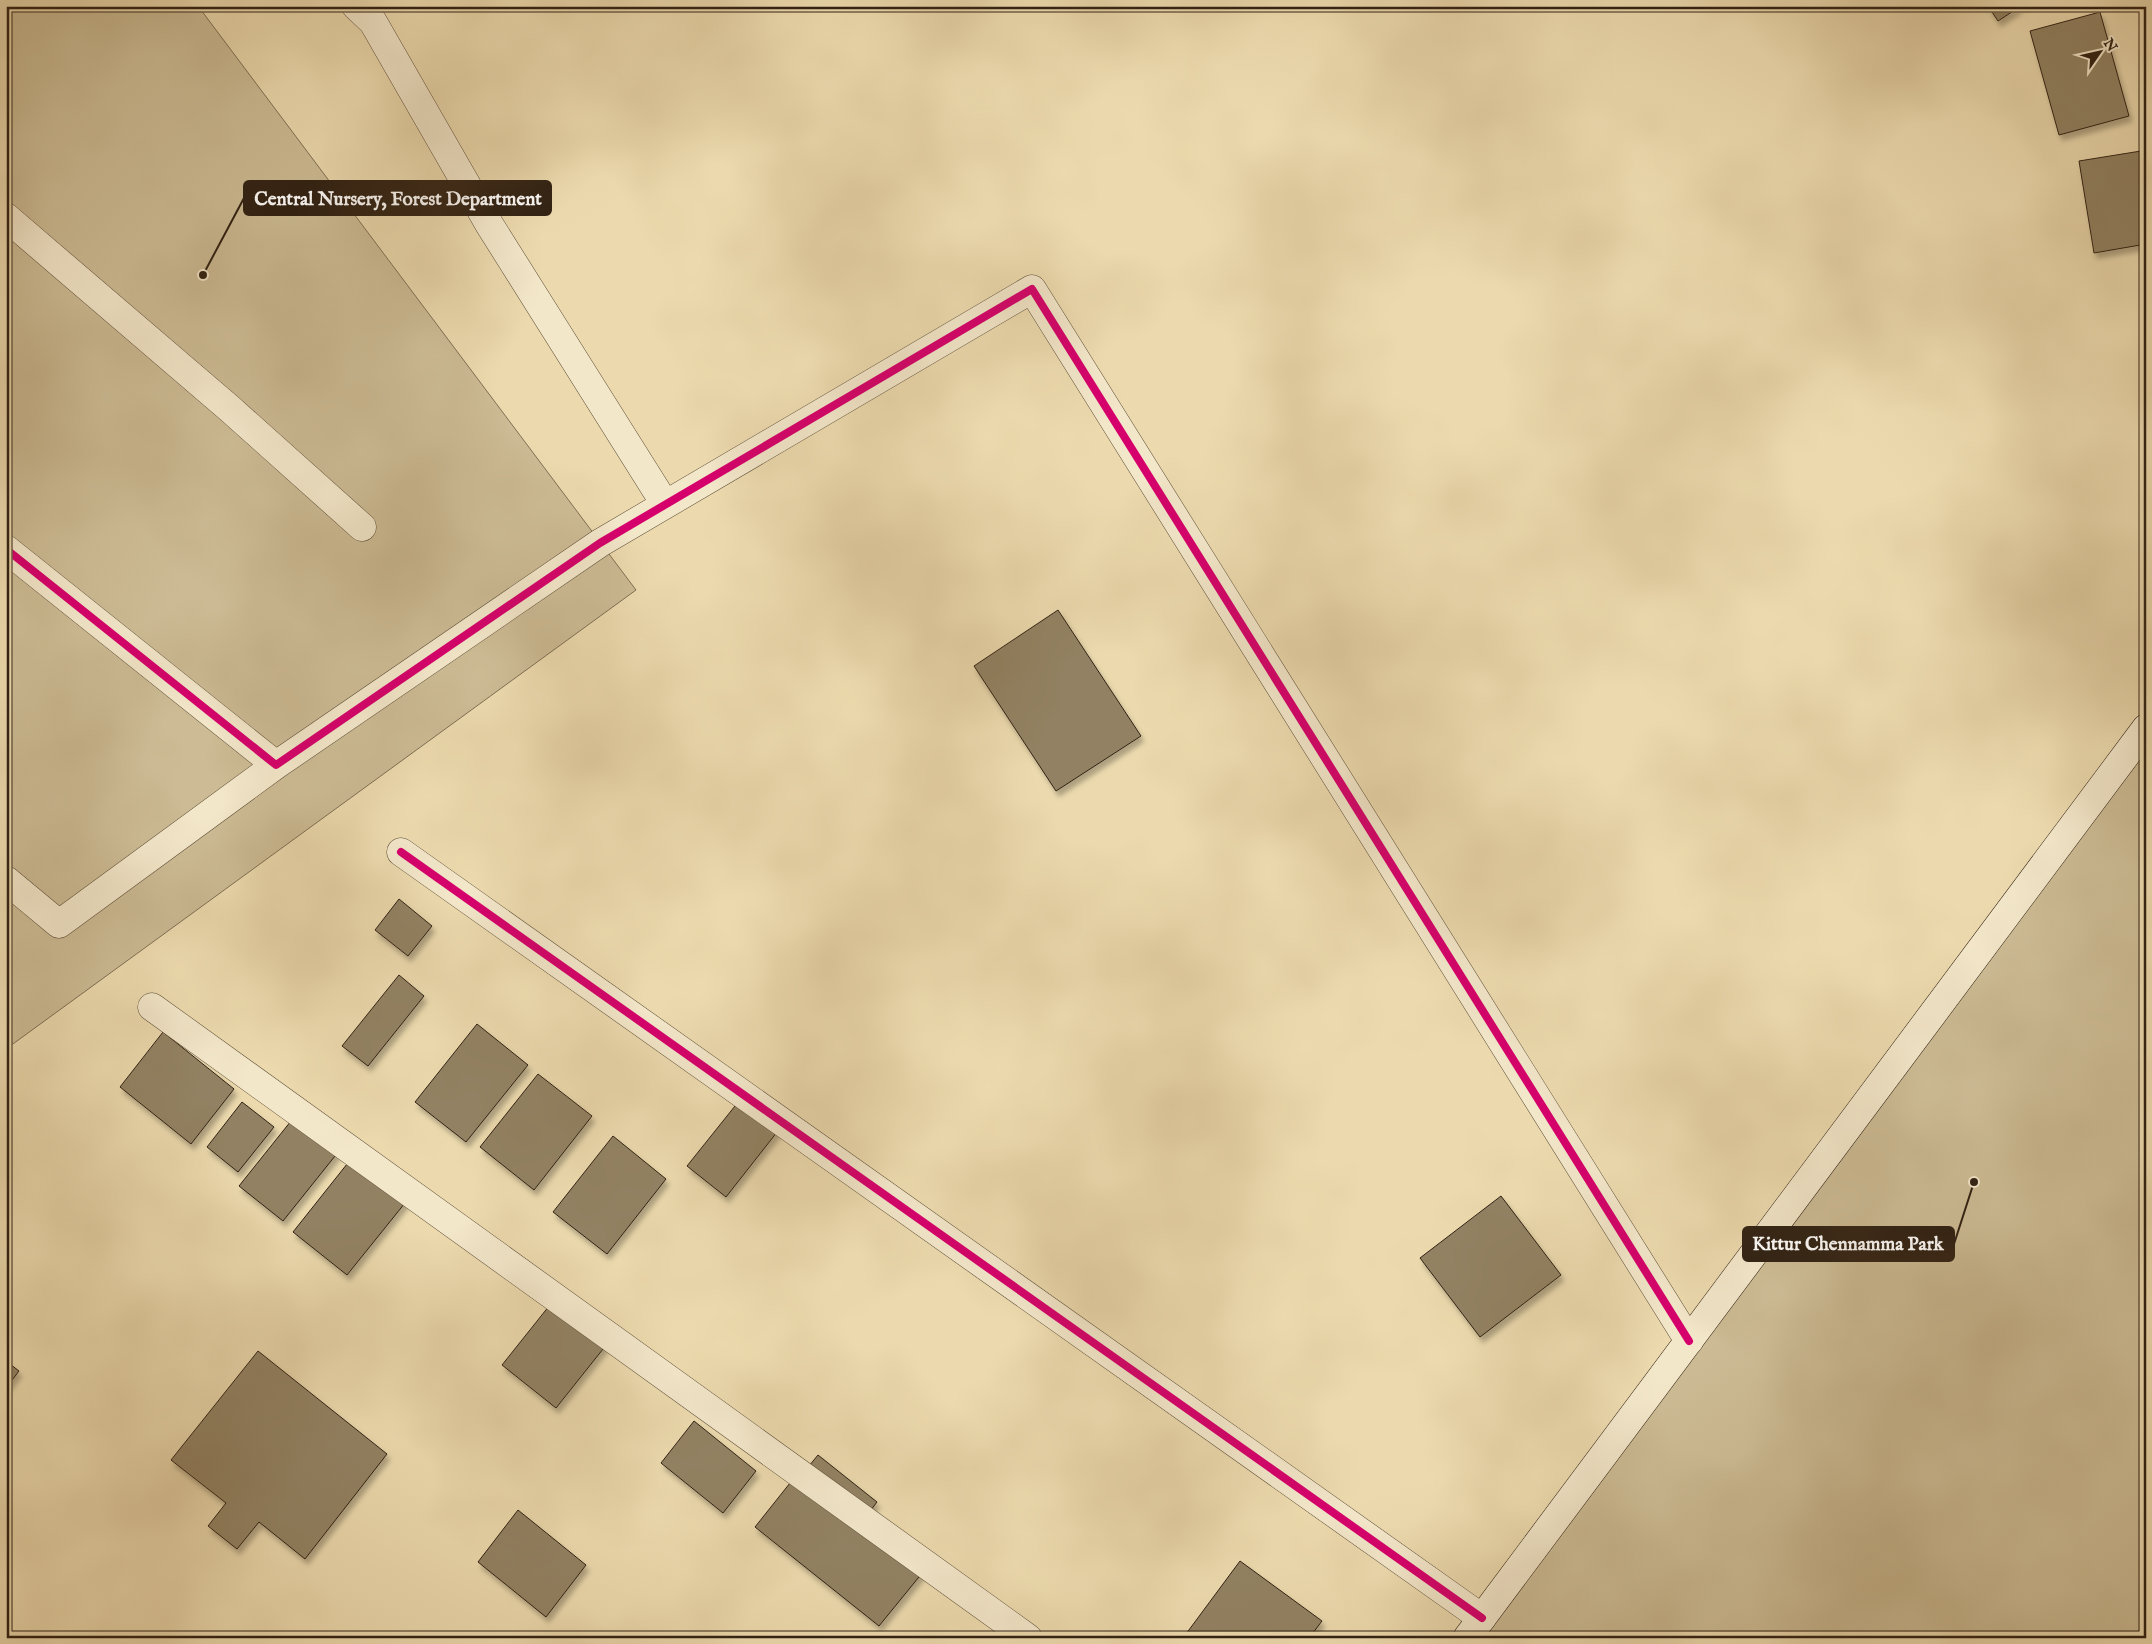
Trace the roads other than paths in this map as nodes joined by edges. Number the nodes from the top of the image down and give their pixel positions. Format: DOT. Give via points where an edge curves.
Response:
graph roads {
  1 [pos="356,6"];
  2 [pos="6,217"];
  3 [pos="665,504"];
  4 [pos="362,527"];
  5 [pos="6,549"];
  6 [pos="2146,728"];
  7 [pos="276,765"];
  8 [pos="401,852"];
  9 [pos="6,880"];
  10 [pos="152,1007"];
  11 [pos="1689,1341"];
  12 [pos="1475,1628"];
  13 [pos="1028,1638"];
  1 -- 3 [label="street" via="373,22 489,224"];
  2 -- 4 [label="street"];
  3 -- 7 [label="street" via="600,543"];
  3 -- 11 [label="street" via="1032,289"];
  5 -- 7 [label="street"];
  6 -- 11 [label="street"];
  7 -- 9 [label="street" via="59,924"];
  8 -- 12 [label="street"];
  10 -- 13 [label="street"];
  11 -- 12 [label="street"];
}
